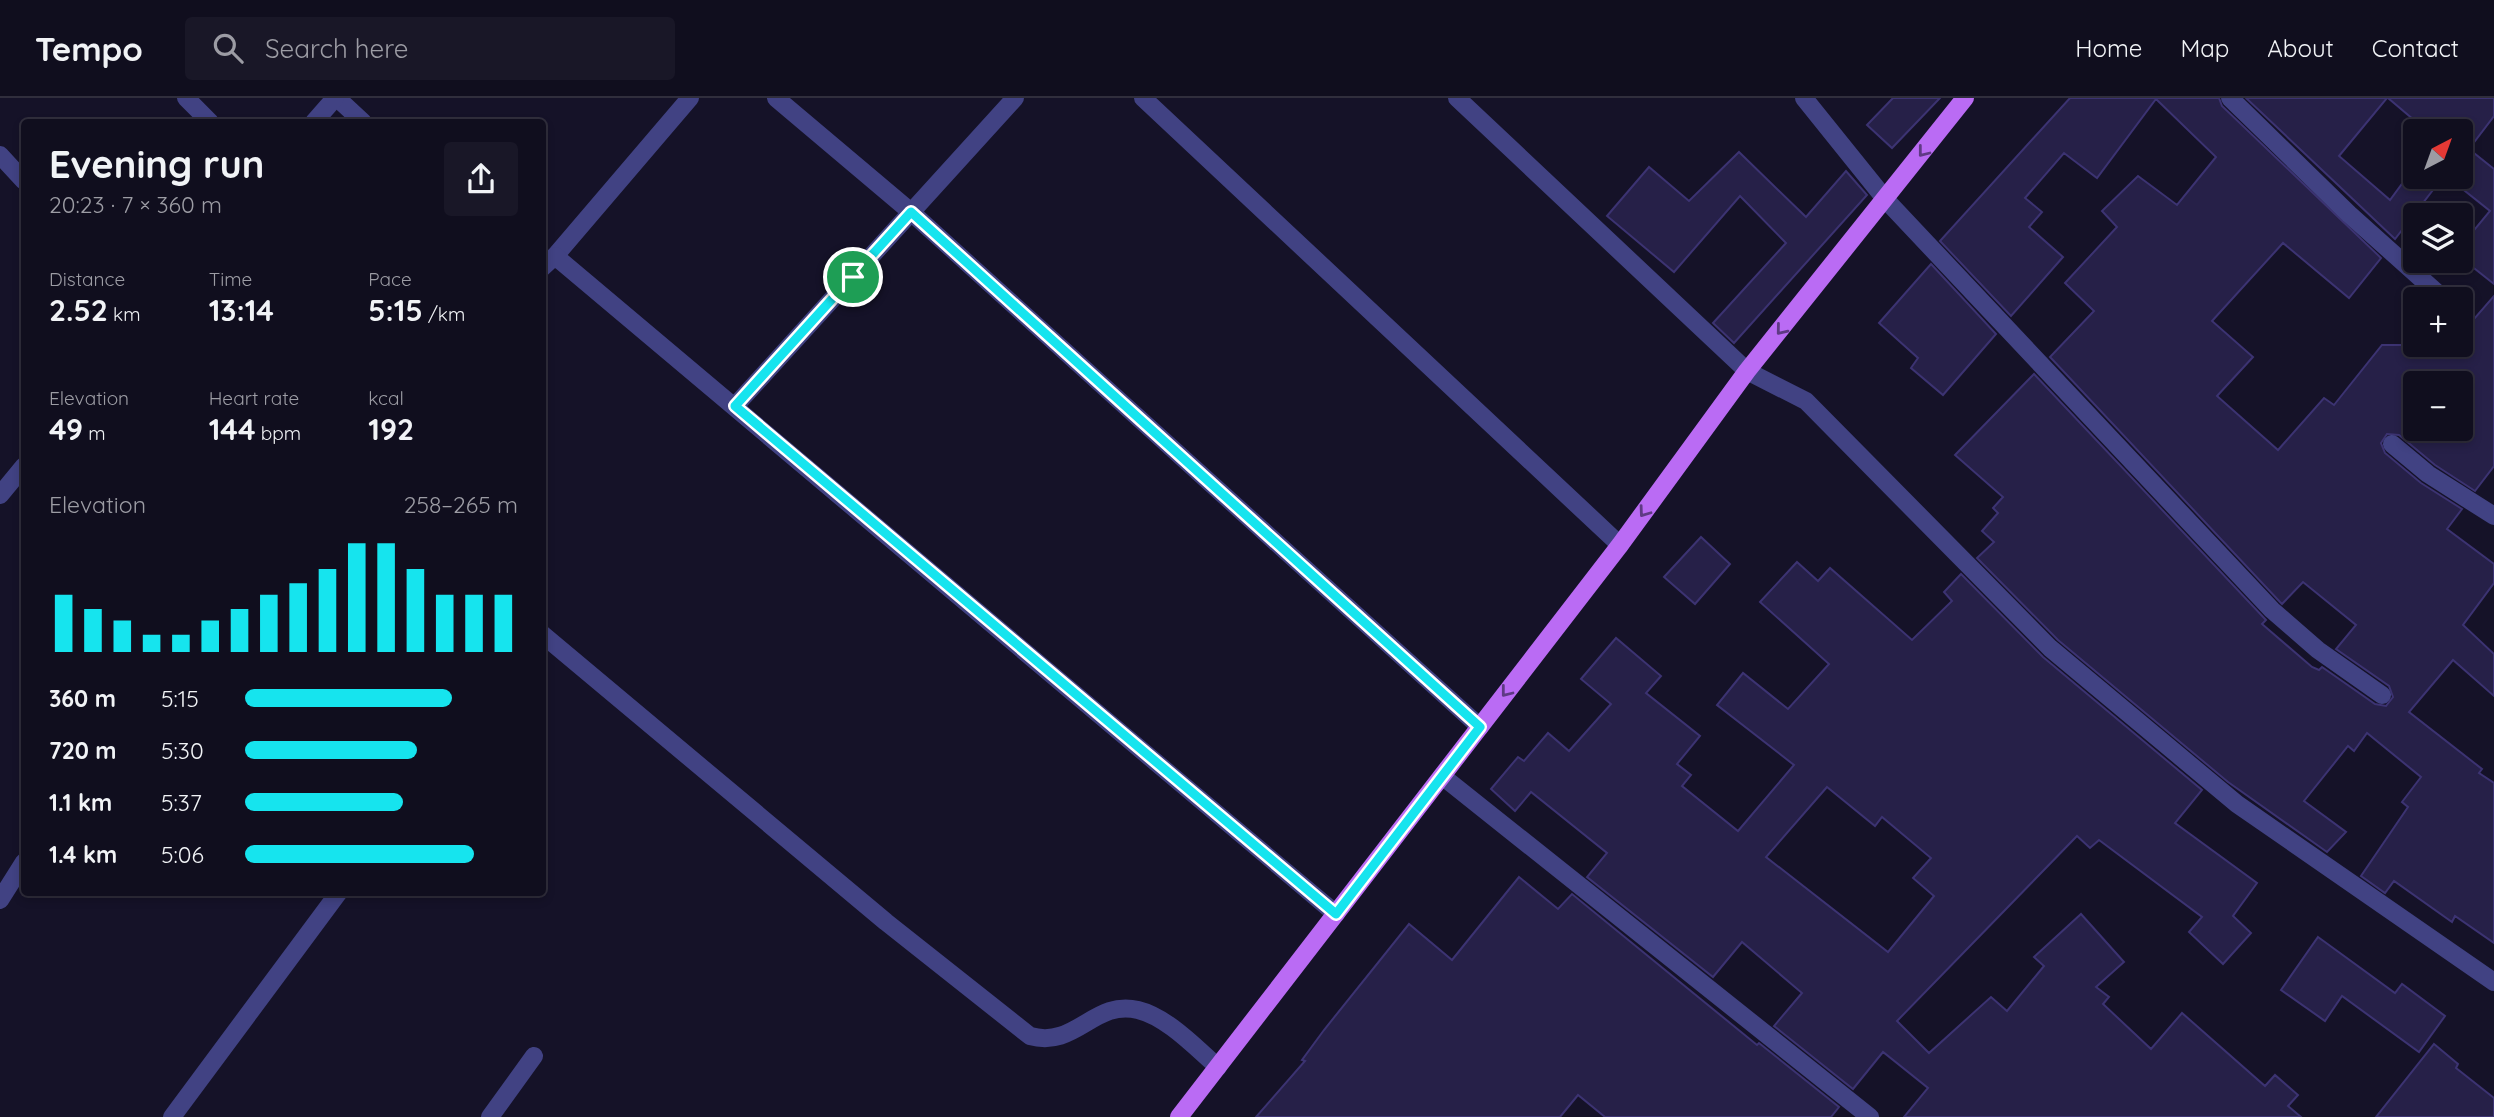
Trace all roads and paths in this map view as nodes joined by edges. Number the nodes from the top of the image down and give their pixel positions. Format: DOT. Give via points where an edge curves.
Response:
graph roads {
  1 [pos="186,98"];
  2 [pos="336,98"];
  3 [pos="690,98"];
  4 [pos="776,98"];
  5 [pos="1015,98"];
  6 [pos="1143,98"];
  7 [pos="1457,98"];
  8 [pos="1804,98"];
  9 [pos="1965,98"];
  10 [pos="2230,98"];
  11 [pos="207,119"];
  12 [pos="317,119"];
  13 [pos="360,119"];
  14 [pos="0,155"];
  15 [pos="21,178"];
  16 [pos="1886,200"];
  17 [pos="911,212"];
  18 [pos="549,262"];
  19 [pos="2431,287"];
  20 [pos="1747,371"];
  21 [pos="735,406"];
  22 [pos="2392,444"];
  23 [pos="21,470"];
  24 [pos="0,495"];
  25 [pos="2494,516"];
  26 [pos="1620,545"];
  27 [pos="546,637"];
  28 [pos="2382,695"];
  29 [pos="1480,727"];
  30 [pos="1442,776"];
  31 [pos="21,867"];
  32 [pos="336,896"];
  33 [pos="0,900"];
  34 [pos="1336,914"];
  35 [pos="2494,982"];
  36 [pos="534,1056"];
  37 [pos="1218,1067"];
  38 [pos="172,1117"];
  39 [pos="489,1117"];
  40 [pos="1179,1117"];
  41 [pos="1870,1117"];
  1 -- 11 [label="street"];
  2 -- 12 [label="street"];
  2 -- 13 [label="street"];
  3 -- 18 [label="street"];
  4 -- 17 [label="street"];
  5 -- 17 [label="street"];
  6 -- 26 [label="street"];
  7 -- 20 [label="street"];
  8 -- 16 [label="street"];
  9 -- 16 [label="main road, one-way"];
  10 -- 19 [label="street"];
  14 -- 15 [label="street"];
  16 -- 20 [label="main road, one-way"];
  16 -- 28 [label="street" via="2272,610 2318,650"];
  17 -- 21 [label="street"];
  17 -- 29 [label="street"];
  18 -- 21 [label="street"];
  20 -- 26 [label="main road, one-way"];
  20 -- 35 [label="street" via="1806,401 2050,648 2227,795"];
  21 -- 34 [label="street"];
  22 -- 25 [label="street" via="2428,474"];
  23 -- 24 [label="street"];
  26 -- 29 [label="main road, one-way"];
  27 -- 37 [label="street" via="886,922 1030,1035 1048,1041 1105,1013 1121,1008 1140,1010"];
  29 -- 30 [label="main road"];
  30 -- 34 [label="main road"];
  30 -- 41 [label="street"];
  31 -- 33 [label="street"];
  32 -- 38 [label="street"];
  34 -- 37 [label="main road"];
  36 -- 39 [label="street"];
  37 -- 40 [label="main road"];
}
